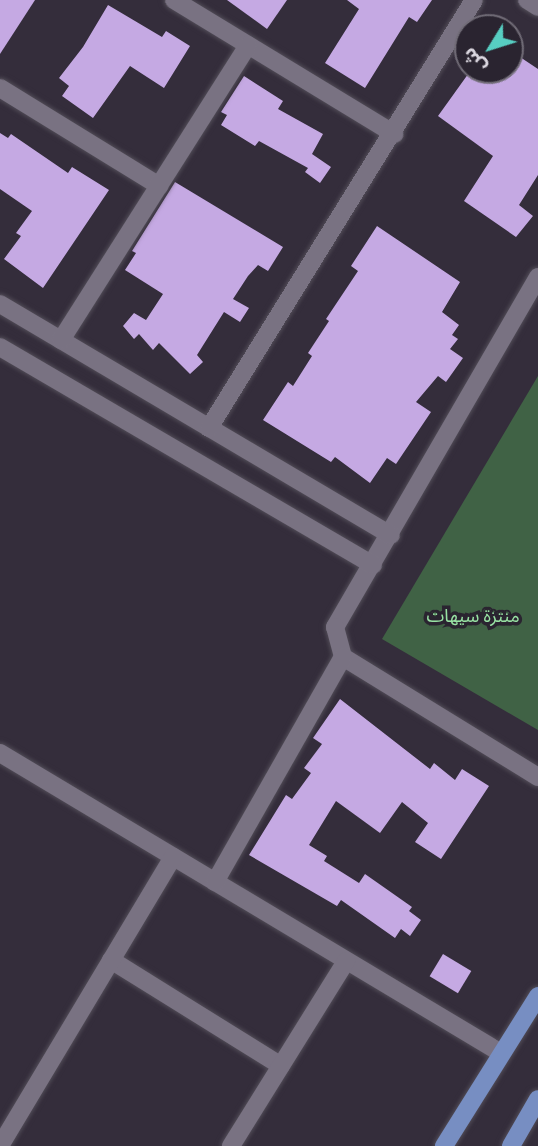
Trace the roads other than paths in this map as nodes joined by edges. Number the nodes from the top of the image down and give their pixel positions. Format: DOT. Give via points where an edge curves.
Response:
graph roads {
  1 [pos="174,0"];
  2 [pos="474,0"];
  3 [pos="527,0"];
  4 [pos="538,7"];
  5 [pos="248,45"];
  6 [pos="0,88"];
  7 [pos="394,134"];
  8 [pos="159,186"];
  9 [pos="538,277"];
  10 [pos="0,304"];
  11 [pos="61,340"];
  12 [pos="0,348"];
  13 [pos="209,428"];
  14 [pos="391,535"];
  15 [pos="373,565"];
  16 [pos="344,657"];
  17 [pos="0,753"];
  18 [pos="538,777"];
  19 [pos="173,857"];
  20 [pos="215,882"];
  21 [pos="111,960"];
  22 [pos="346,961"];
  23 [pos="538,996"];
  24 [pos="500,1053"];
  25 [pos="281,1066"];
  26 [pos="538,1099"];
  27 [pos="0,1146"];
  28 [pos="230,1146"];
  29 [pos="444,1146"];
  30 [pos="511,1146"];
  1 -- 5 [label="street"];
  2 -- 7 [label="street"];
  3 -- 4 [label="street"];
  5 -- 7 [label="street"];
  5 -- 8 [label="street"];
  6 -- 8 [label="street"];
  7 -- 13 [label="street"];
  8 -- 11 [label="street"];
  9 -- 14 [label="street"];
  10 -- 11 [label="street"];
  11 -- 13 [label="street"];
  12 -- 15 [label="street"];
  13 -- 14 [label="street"];
  14 -- 15 [label="street"];
  15 -- 16 [label="street" via="335,627"];
  16 -- 18 [label="street"];
  16 -- 20 [label="street"];
  17 -- 19 [label="street"];
  19 -- 20 [label="street"];
  19 -- 21 [label="street"];
  20 -- 22 [label="street"];
  21 -- 25 [label="street"];
  21 -- 27 [label="street"];
  22 -- 24 [label="street"];
  22 -- 25 [label="street"];
  23 -- 24 [label="main road"];
  24 -- 29 [label="main road"];
  25 -- 28 [label="street"];
  26 -- 30 [label="main road"];
}
